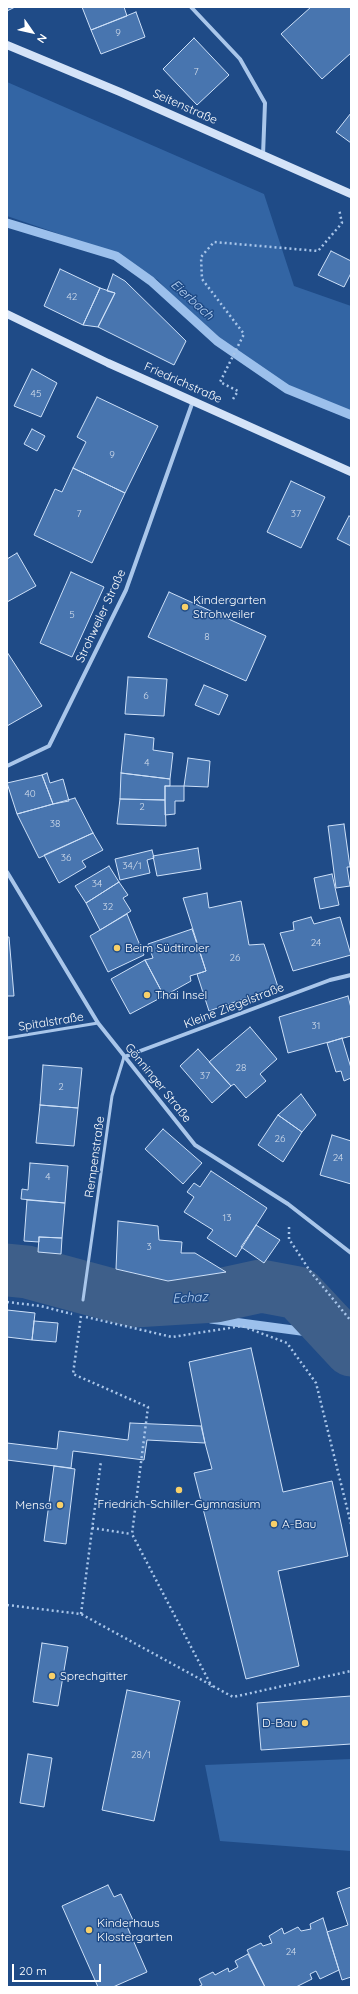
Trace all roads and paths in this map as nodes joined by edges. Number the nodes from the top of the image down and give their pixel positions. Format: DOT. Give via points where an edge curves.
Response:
graph roads {
  1 [pos="191,7"];
  2 [pos="7,45"];
  3 [pos="263,155"];
  4 [pos="333,187"];
  5 [pos="351,194"];
  6 [pos="7,314"];
  7 [pos="220,382"];
  8 [pos="193,401"];
  9 [pos="351,472"];
  10 [pos="7,766"];
  11 [pos="7,872"];
  12 [pos="351,975"];
  13 [pos="98,1023"];
  14 [pos="7,1038"];
  15 [pos="124,1058"];
  16 [pos="288,1204"];
  17 [pos="351,1253"];
  18 [pos="83,1300"];
  19 [pos="7,1302"];
  20 [pos="81,1316"];
  21 [pos="351,1321"];
  22 [pos="101,1461"];
  23 [pos="351,1524"];
  24 [pos="92,1528"];
  25 [pos="132,1534"];
  26 [pos="7,1605"];
  27 [pos="81,1614"];
  28 [pos="351,1671"];
  29 [pos="212,1687"];
  1 -- 3 [label="street" via="240,59 265,103"];
  2 -- 3 [label="main road, Seitenstraße"];
  3 -- 4 [label="main road, Seitenstraße"];
  4 -- 5 [label="main road, Seitenstraße"];
  4 -- 7 [label="path" via="342,223 318,251 214,242 201,257 202,279 244,334"];
  6 -- 8 [label="main road, Friedrichstraße"];
  8 -- 9 [label="main road, Friedrichstraße"];
  8 -- 10 [label="street, Strohweiler Straße" via="126,590 49,746"];
  11 -- 13 [label="street, Gönninger Straße"];
  12 -- 15 [label="street, Kleine Ziegelstraße" via="330,980"];
  13 -- 14 [label="lane, Spitalstraße"];
  13 -- 15 [label="street, Gönninger Straße"];
  15 -- 16 [label="street, Gönninger Straße" via="195,1145"];
  15 -- 18 [label="lane, Rempenstraße" via="112,1096"];
  16 -- 17 [label="street, Gönninger Straße"];
  16 -- 21 [label="path" via="289,1239 310,1271"];
  19 -- 20 [label="path" via="41,1306"];
  20 -- 23 [label="path" via="172,1337 242,1326 287,1343 316,1383"];
  20 -- 25 [label="path" via="73,1374 148,1406"];
  22 -- 24 [label="path"];
  24 -- 25 [label="path"];
  24 -- 27 [label="path"];
  25 -- 29 [label="path"];
  26 -- 27 [label="path"];
  27 -- 29 [label="path"];
  28 -- 29 [label="path" via="233,1697"];
}
